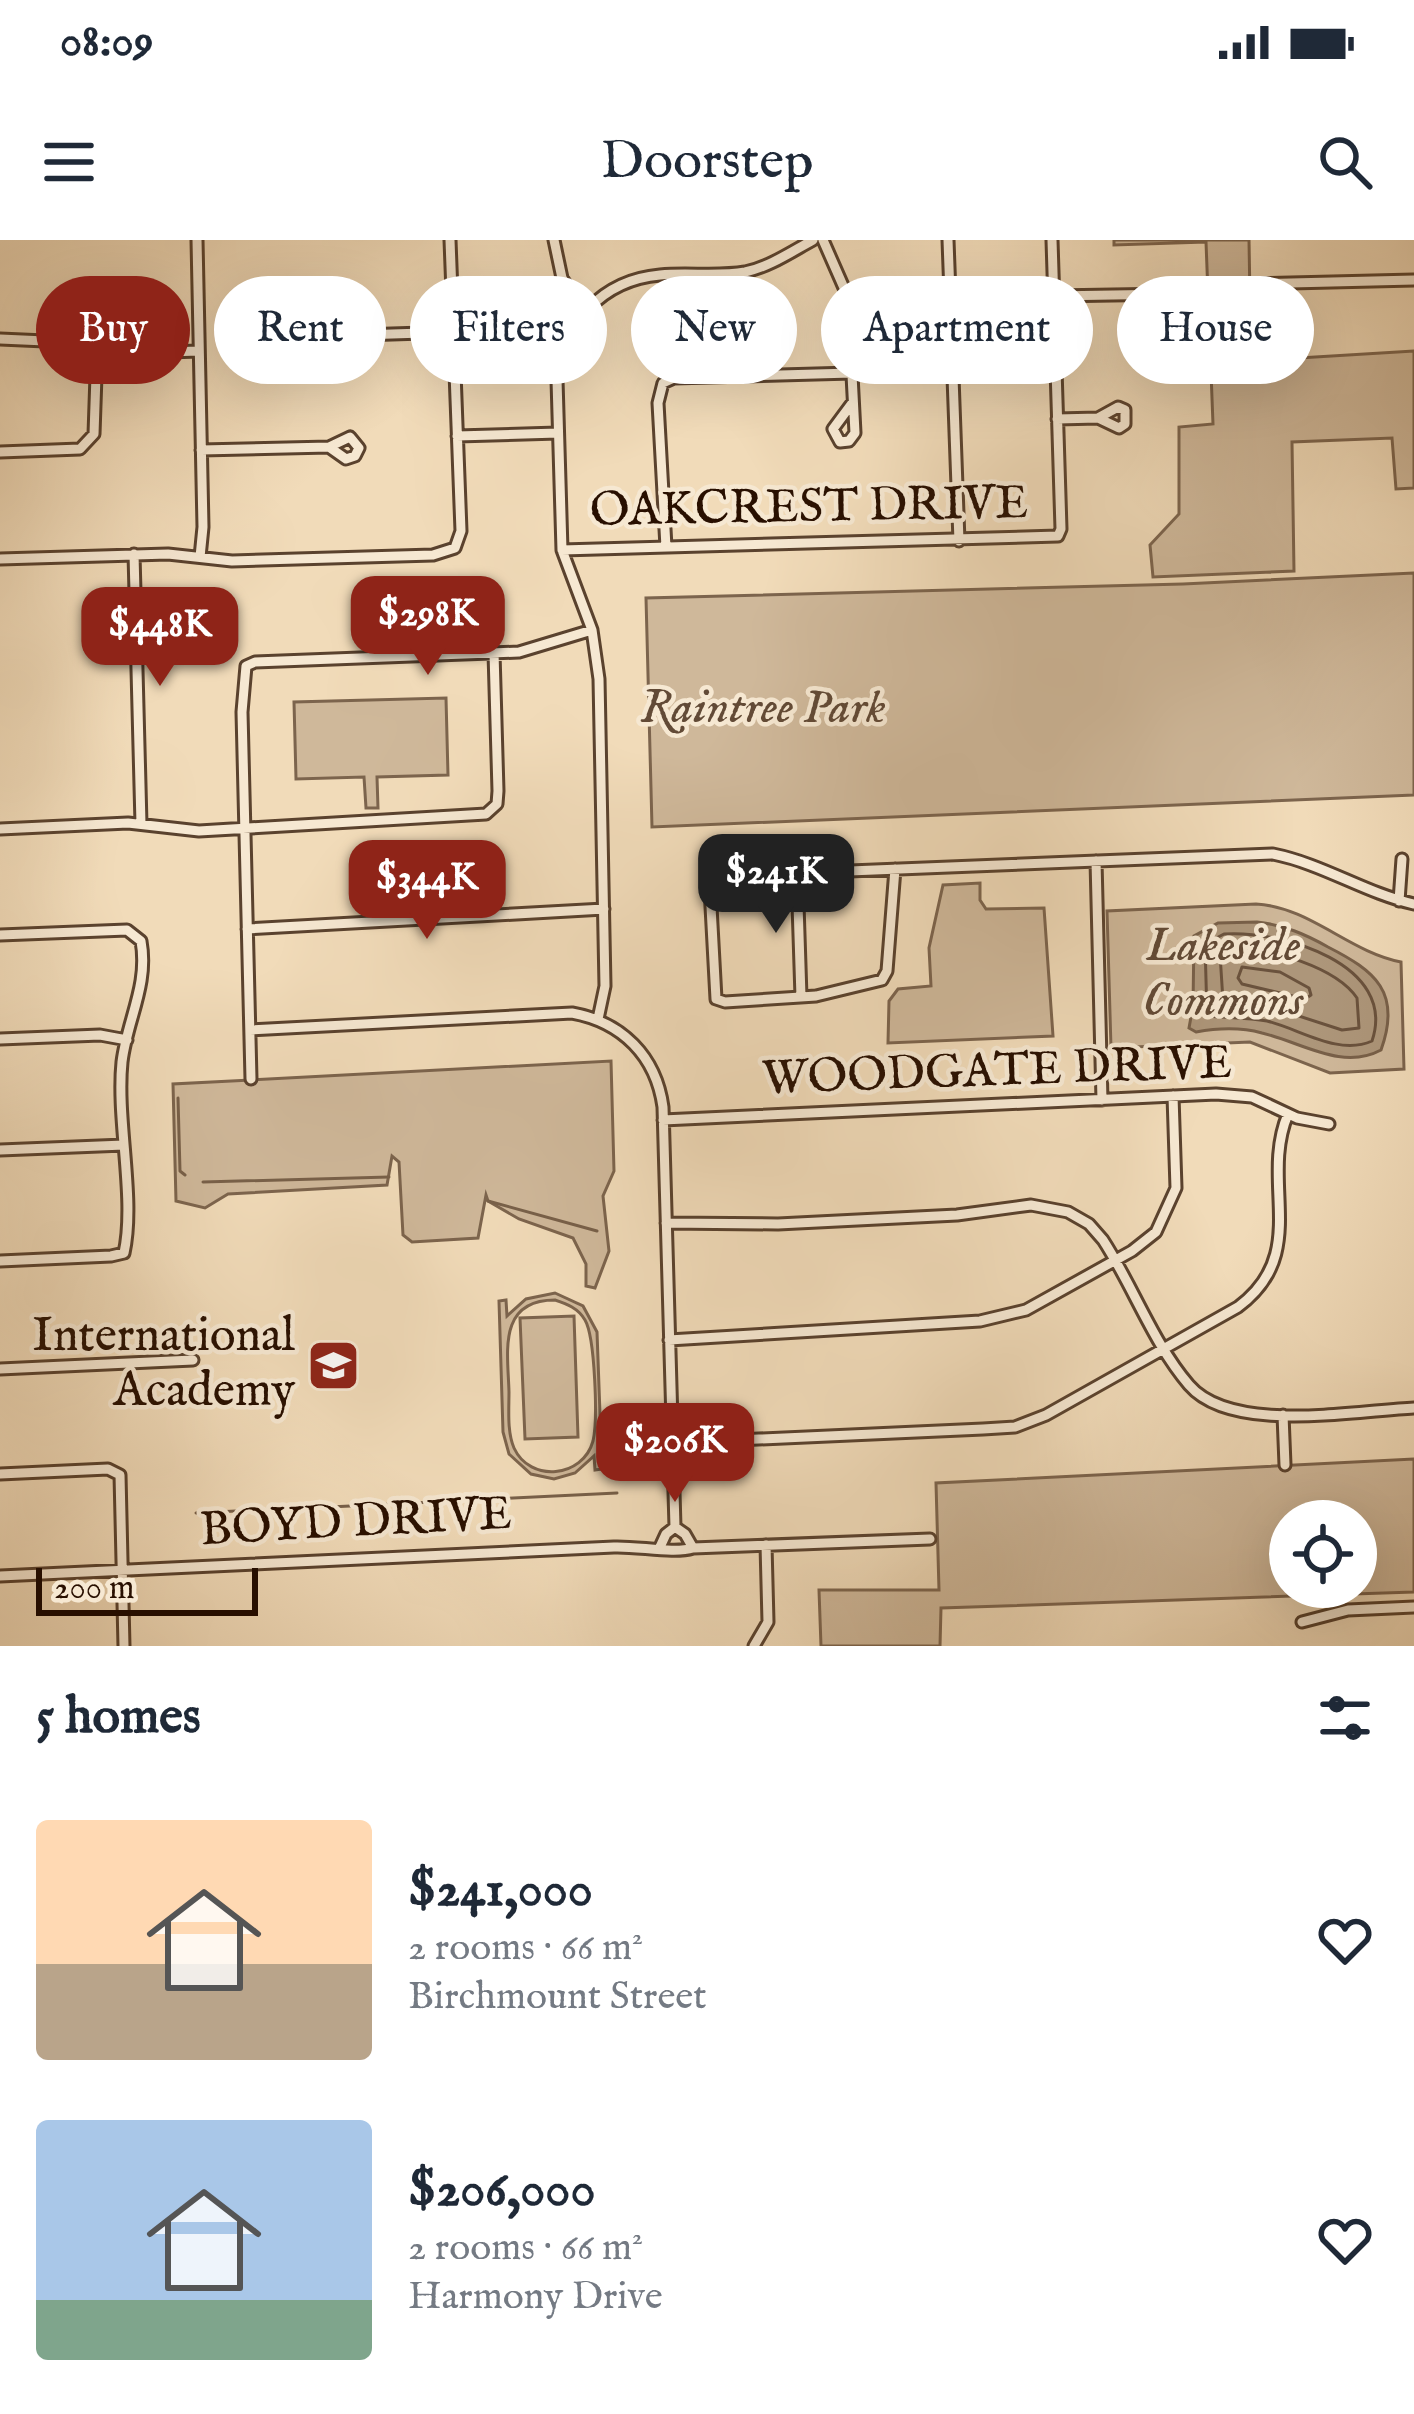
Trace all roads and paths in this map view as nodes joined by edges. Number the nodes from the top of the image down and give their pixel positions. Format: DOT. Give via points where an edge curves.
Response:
graph roads {
  1 [pos="196,240"];
  2 [pos="451,240"];
  3 [pos="554,240"];
  4 [pos="566,240"];
  5 [pos="813,240"];
  6 [pos="823,240"];
  7 [pos="948,240"];
  8 [pos="1052,240"];
  9 [pos="557,254"];
  10 [pos="452,276"];
  11 [pos="563,276"];
  12 [pos="839,276"];
  13 [pos="1053,276"];
  14 [pos="1414,280"];
  15 [pos="1314,282"];
  16 [pos="607,293"];
  17 [pos="0,339"];
  18 [pos="36,342"];
  19 [pos="190,351"];
  20 [pos="198,351"];
  21 [pos="821,374"];
  22 [pos="96,384"];
  23 [pos="456,384"];
  24 [pos="559,384"];
  25 [pos="852,384"];
  26 [pos="1056,384"];
  27 [pos="853,402"];
  28 [pos="1098,418"];
  29 [pos="1057,419"];
  30 [pos="558,434"];
  31 [pos="457,436"];
  32 [pos="328,446"];
  33 [pos="201,450"];
  34 [pos="0,452"];
  35 [pos="959,541"];
  36 [pos="666,547"];
  37 [pos="562,550"];
  38 [pos="134,554"];
  39 [pos="200,557"];
  40 [pos="0,559"];
  41 [pos="592,629"];
  42 [pos="494,653"];
  43 [pos="141,824"];
  44 [pos="244,828"];
  45 [pos="0,829"];
  46 [pos="1402,859"];
  47 [pos="1096,861"];
  48 [pos="895,869"];
  49 [pos="797,873"];
  50 [pos="1410,903"];
  51 [pos="604,909"];
  52 [pos="247,929"];
  53 [pos="0,934"];
  54 [pos="801,998"];
  55 [pos="598,1019"];
  56 [pos="250,1030"];
  57 [pos="0,1039"];
  58 [pos="127,1040"];
  59 [pos="251,1079"];
  60 [pos="1173,1096"];
  61 [pos="1102,1100"];
  62 [pos="1288,1114"];
  63 [pos="663,1120"];
  64 [pos="1329,1124"];
  65 [pos="124,1145"];
  66 [pos="0,1150"];
  67 [pos="666,1223"];
  68 [pos="1116,1260"];
  69 [pos="0,1261"];
  70 [pos="669,1340"];
  71 [pos="1165,1348"];
  72 [pos="193,1360"];
  73 [pos="0,1369"];
  74 [pos="1414,1408"];
  75 [pos="1282,1415"];
  76 [pos="671,1443"];
  77 [pos="1285,1465"];
  78 [pos="0,1474"];
  79 [pos="675,1527"];
  80 [pos="930,1539"];
  81 [pos="766,1545"];
  82 [pos="660,1547"];
  83 [pos="693,1548"];
  84 [pos="123,1570"];
  85 [pos="0,1576"];
  86 [pos="1414,1606"];
  87 [pos="1302,1622"];
  88 [pos="124,1646"];
  89 [pos="754,1646"];
  1 -- 20 [label="street"];
  2 -- 10 [label="street"];
  3 -- 9 [label="street"];
  4 -- 9 [label="street"];
  5 -- 16 [label="street" via="742,272 656,275"];
  6 -- 12 [label="street"];
  7 -- 35 [label="street"];
  8 -- 13 [label="street"];
  9 -- 11 [label="street"];
  14 -- 15 [label="street"];
  17 -- 18 [label="street"];
  19 -- 20 [label="street"];
  20 -- 33 [label="street"];
  21 -- 36 [label="street" via="663,383"];
  22 -- 34 [label="street" via="89,444"];
  23 -- 31 [label="street"];
  24 -- 30 [label="street"];
  25 -- 27 [label="street"];
  26 -- 29 [label="street"];
  28 -- 29 [label="street"];
  29 -- 35 [label="street, OAKCREST DRIVE" via="1058,536"];
  30 -- 31 [label="street"];
  30 -- 37 [label="street"];
  31 -- 39 [label="street" via="455,548 434,555"];
  32 -- 33 [label="street"];
  33 -- 39 [label="street"];
  35 -- 36 [label="street, OAKCREST DRIVE"];
  36 -- 37 [label="street, OAKCREST DRIVE"];
  37 -- 41 [label="street"];
  38 -- 39 [label="street"];
  38 -- 40 [label="street"];
  38 -- 43 [label="street"];
  41 -- 42 [label="street" via="540,649"];
  41 -- 51 [label="street"];
  42 -- 44 [label="street" via="496,804 477,816"];
  42 -- 44 [label="street" via="246,666"];
  43 -- 44 [label="street"];
  43 -- 45 [label="street"];
  44 -- 52 [label="street"];
  46 -- 50 [label="street"];
  47 -- 48 [label="street"];
  47 -- 50 [label="street" via="1274,854"];
  47 -- 61 [label="street"];
  48 -- 49 [label="street"];
  48 -- 54 [label="street" via="882,980"];
  49 -- 54 [label="street"];
  49 -- 54 [label="street" via="714,879 710,888 716,999"];
  51 -- 52 [label="street"];
  51 -- 55 [label="street"];
  52 -- 56 [label="street"];
  53 -- 58 [label="street" via="135,933 143,976"];
  55 -- 56 [label="street" via="556,1013"];
  55 -- 63 [label="street" via="645,1056"];
  56 -- 59 [label="street"];
  57 -- 58 [label="street"];
  58 -- 65 [label="street"];
  60 -- 61 [label="street, WOODGATE DRIVE"];
  60 -- 62 [label="street, WOODGATE DRIVE" via="1244,1096"];
  60 -- 68 [label="street" via="1172,1203 1156,1232"];
  61 -- 63 [label="street, WOODGATE DRIVE"];
  62 -- 64 [label="street, WOODGATE DRIVE"];
  62 -- 71 [label="street" via="1271,1270 1248,1299"];
  63 -- 67 [label="street"];
  65 -- 66 [label="street"];
  65 -- 69 [label="street" via="124,1252"];
  67 -- 68 [label="street" via="778,1224 1031,1205 1089,1225"];
  67 -- 70 [label="street"];
  68 -- 70 [label="street" via="1026,1310 990,1320"];
  68 -- 71 [label="street"];
  70 -- 76 [label="street"];
  71 -- 75 [label="street" via="1187,1383 1214,1405"];
  71 -- 76 [label="street" via="1015,1427"];
  72 -- 73 [label="street"];
  74 -- 75 [label="street"];
  75 -- 77 [label="street"];
  76 -- 79 [label="street"];
  78 -- 84 [label="street" via="116,1472 123,1482"];
  79 -- 82 [label="street"];
  79 -- 83 [label="street"];
  80 -- 81 [label="street, BOYD DRIVE"];
  81 -- 83 [label="street, BOYD DRIVE"];
  81 -- 89 [label="street" via="768,1622"];
  82 -- 83 [label="street, BOYD DRIVE"];
  82 -- 84 [label="street, BOYD DRIVE"];
  84 -- 85 [label="street, BOYD DRIVE"];
  84 -- 88 [label="street"];
  86 -- 87 [label="street"];
}
